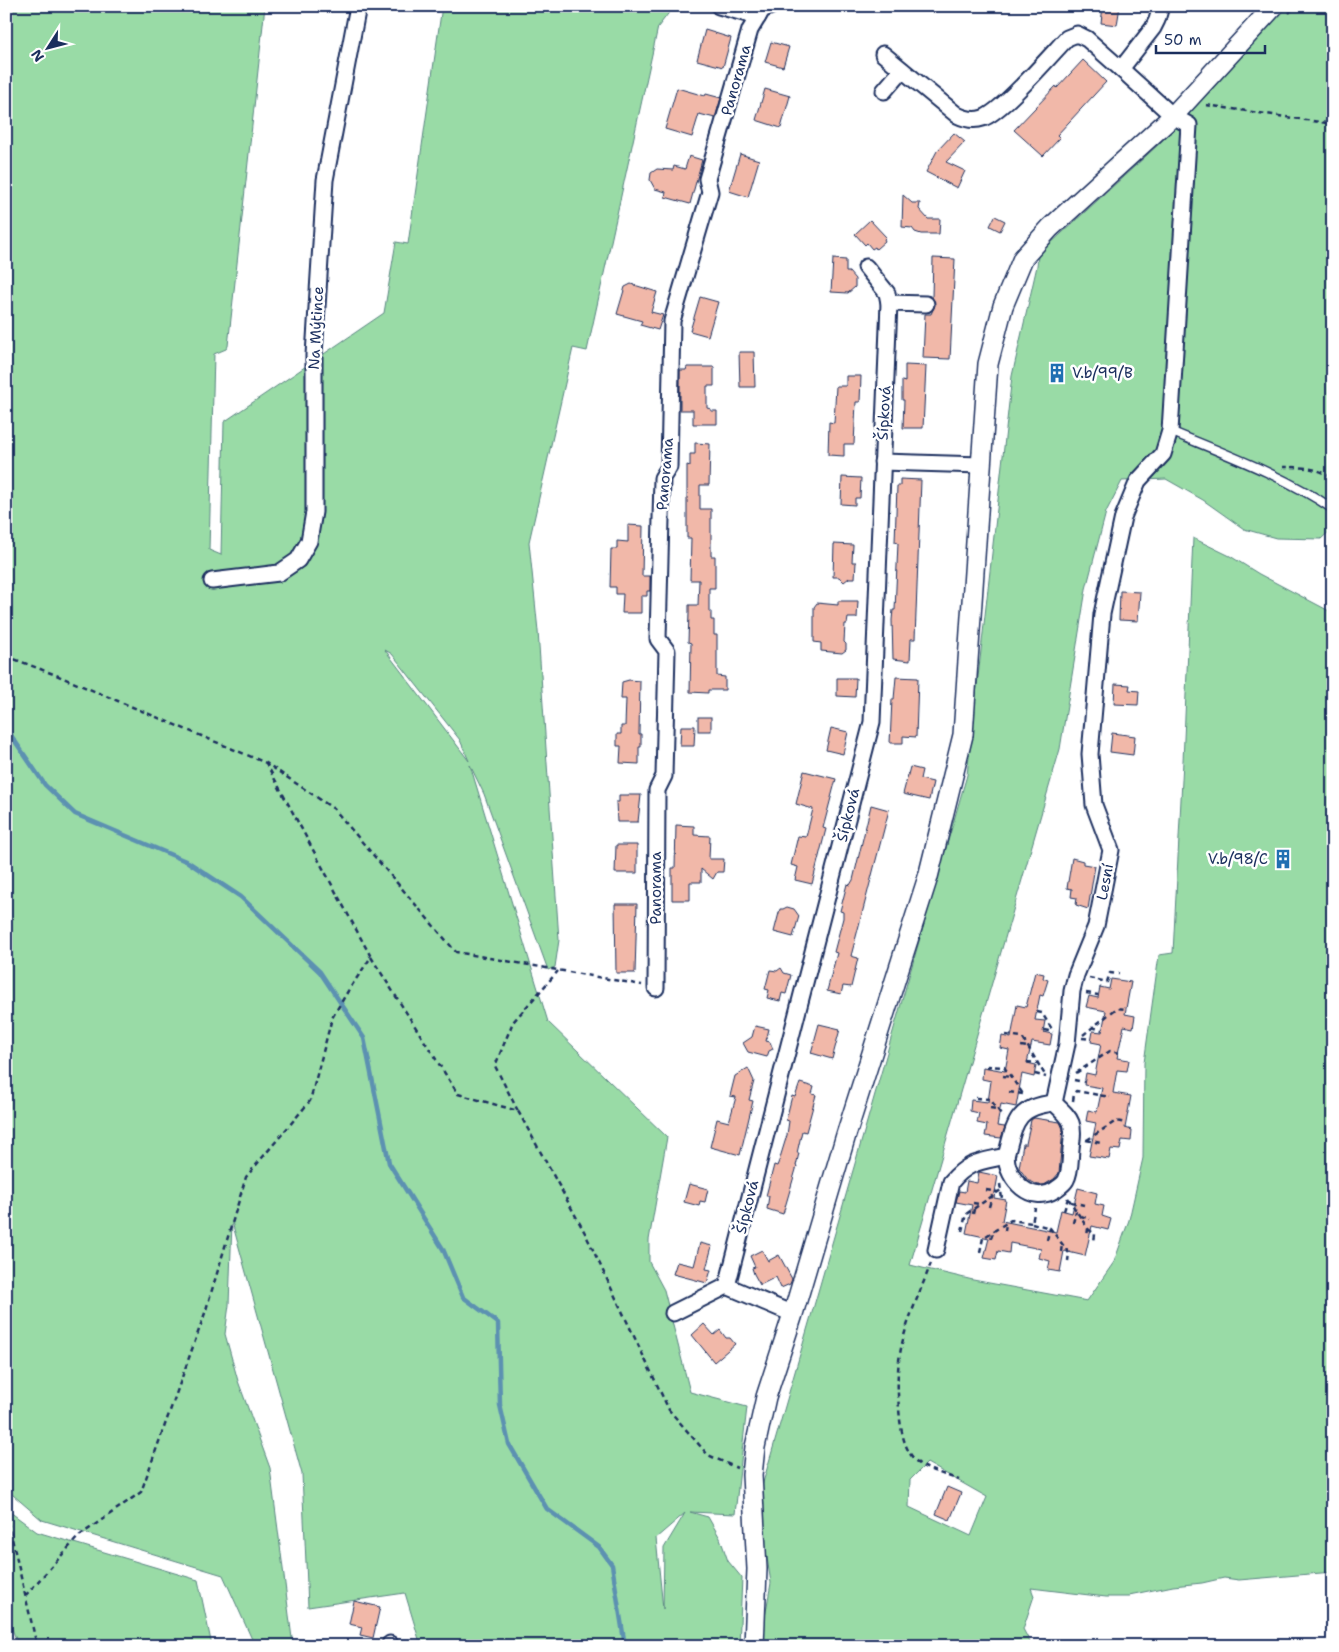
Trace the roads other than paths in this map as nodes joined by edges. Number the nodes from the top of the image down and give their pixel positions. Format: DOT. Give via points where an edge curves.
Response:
graph roads {
  1 [pos="358,6"];
  2 [pos="719,6"];
  3 [pos="771,6"];
  4 [pos="1161,6"];
  5 [pos="1274,6"];
  6 [pos="758,17"];
  7 [pos="883,54"];
  8 [pos="1121,69"];
  9 [pos="902,70"];
  10 [pos="884,91"];
  11 [pos="1173,116"];
  12 [pos="866,267"];
  13 [pos="889,303"];
  14 [pos="926,304"];
  15 [pos="1170,431"];
  16 [pos="882,462"];
  17 [pos="981,465"];
  18 [pos="1333,509"];
  19 [pos="212,581"];
  20 [pos="656,988"];
  21 [pos="1054,1103"];
  22 [pos="1006,1156"];
  23 [pos="936,1250"];
  24 [pos="727,1286"];
  25 [pos="673,1313"];
  26 [pos="793,1314"];
  27 [pos="754,1646"];
  1 -- 19 [label="street, Na Mýtince" via="325,180 314,355 314,512 309,540 298,560 279,573"];
  2 -- 6 [label="street"];
  3 -- 6 [label="street, Panorama" via="762,10"];
  4 -- 8 [label="street" via="1153,28"];
  5 -- 11 [label="street"];
  6 -- 20 [label="street, Panorama" via="750,30 707,179 710,192 672,321 669,467 662,478 658,639 667,651 664,776 657,790"];
  7 -- 9 [label="street"];
  8 -- 9 [label="street" via="1087,38 1077,34 1067,38 993,113 973,120 957,115"];
  8 -- 11 [label="street"];
  9 -- 10 [label="street"];
  11 -- 15 [label="street, Lesní" via="1189,125"];
  11 -- 17 [label="street" via="1050,228 1023,258 1003,306 988,364"];
  12 -- 13 [label="street" via="887,293"];
  13 -- 14 [label="street"];
  13 -- 16 [label="street, Šípková"];
  15 -- 18 [label="lane" via="1259,468"];
  15 -- 21 [label="street, Lesní" via="1163,454 1138,482 1123,517 1102,614 1090,754 1094,805 1111,850 1096,926 1072,991 1067,1044"];
  16 -- 17 [label="street"];
  16 -- 24 [label="street, Šípková" via="872,722"];
  17 -- 26 [label="street" via="963,735 928,877"];
  21 -- 22 [label="street" via="1038,1104 1025,1111 1017,1120"];
  21 -- 22 [label="street" via="1071,1120 1073,1133 1067,1179 1044,1195 1031,1193 1010,1175"];
  22 -- 23 [label="street" via="972,1163 951,1182"];
  24 -- 25 [label="street"];
  24 -- 26 [label="street"];
  26 -- 27 [label="street" via="766,1397 755,1447 752,1476 757,1577"];
}
